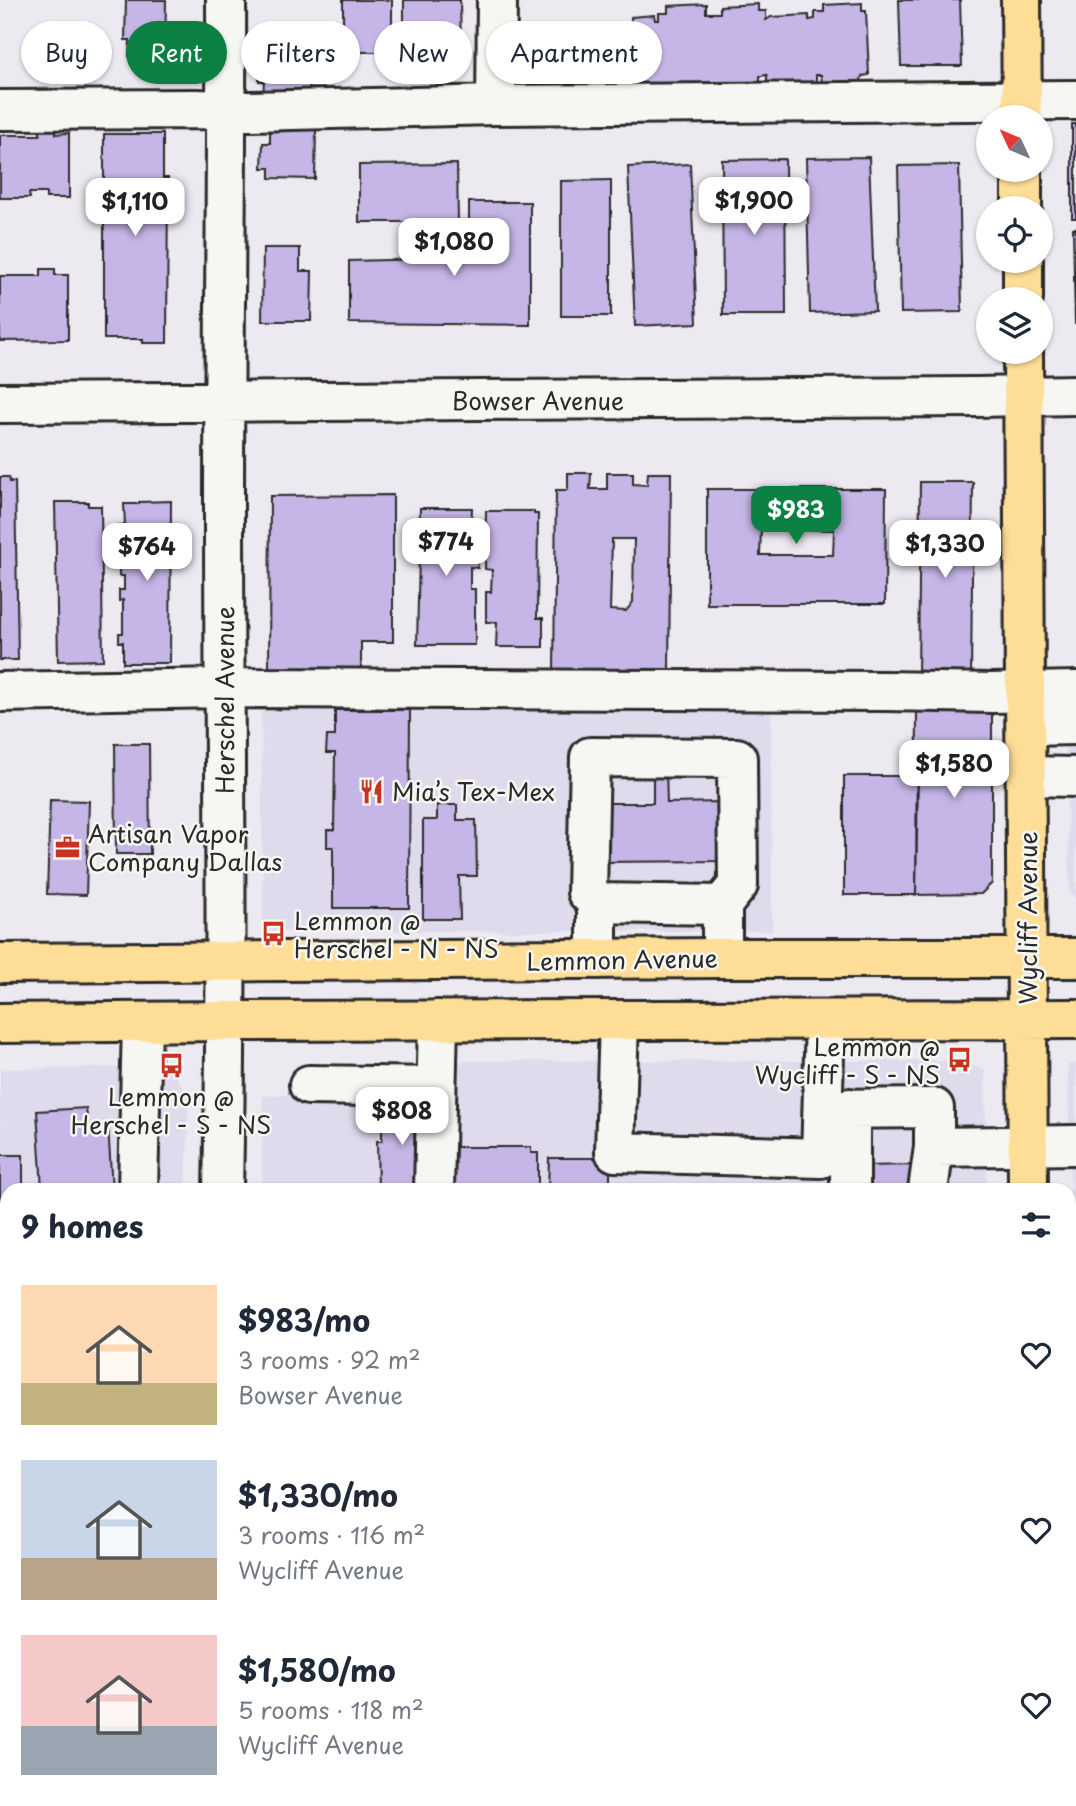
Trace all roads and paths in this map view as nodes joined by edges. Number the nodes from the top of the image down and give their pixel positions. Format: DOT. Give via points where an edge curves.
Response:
graph roads {
  1 [pos="226,0"];
  2 [pos="497,0"];
  3 [pos="1021,0"];
  4 [pos="1076,100"];
  5 [pos="496,105"];
  6 [pos="1003,105"];
  7 [pos="1022,105"];
  8 [pos="1046,105"];
  9 [pos="0,110"];
  10 [pos="227,110"];
  11 [pos="1023,364"];
  12 [pos="1076,395"];
  13 [pos="1024,396"];
  14 [pos="224,402"];
  15 [pos="0,403"];
  16 [pos="224,688"];
  17 [pos="1076,691"];
  18 [pos="0,692"];
  19 [pos="1026,708"];
  20 [pos="1076,724"];
  21 [pos="1026,776"];
  22 [pos="1076,777"];
  23 [pos="597,904"];
  24 [pos="722,905"];
  25 [pos="1027,957"];
  26 [pos="722,958"];
  27 [pos="1076,958"];
  28 [pos="597,959"];
  29 [pos="225,962"];
  30 [pos="0,963"];
  31 [pos="438,1020"];
  32 [pos="619,1020"];
  33 [pos="825,1020"];
  34 [pos="1027,1020"];
  35 [pos="1076,1020"];
  36 [pos="226,1021"];
  37 [pos="142,1022"];
  38 [pos="0,1023"];
  39 [pos="309,1085"];
  40 [pos="436,1087"];
  41 [pos="837,1109"];
  42 [pos="1076,1145"];
  43 [pos="1028,1146"];
  44 [pos="934,1147"];
  45 [pos="138,1183"];
  46 [pos="223,1183"];
  47 [pos="434,1183"];
  48 [pos="849,1183"];
  49 [pos="928,1183"];
  50 [pos="1028,1183"];
  1 -- 10 [label="street, Herschel Avenue"];
  2 -- 5 [label="street"];
  3 -- 7 [label="main road"];
  4 -- 8 [label="street"];
  5 -- 6 [label="street"];
  5 -- 10 [label="street"];
  9 -- 10 [label="street"];
  10 -- 14 [label="street, Herschel Avenue"];
  11 -- 13 [label="main road, Wycliff Avenue"];
  12 -- 13 [label="street, Bowser Avenue"];
  13 -- 14 [label="street, Bowser Avenue"];
  13 -- 19 [label="main road, Wycliff Avenue"];
  14 -- 15 [label="street, Bowser Avenue"];
  14 -- 16 [label="street, Herschel Avenue"];
  16 -- 18 [label="street"];
  16 -- 19 [label="street" via="992,693"];
  16 -- 29 [label="street, Herschel Avenue"];
  17 -- 19 [label="street"];
  19 -- 20 [label="street"];
  19 -- 21 [label="main road, Wycliff Avenue"];
  21 -- 22 [label="street"];
  21 -- 25 [label="main road, Wycliff Avenue"];
  23 -- 24 [label="street"];
  23 -- 24 [label="street" via="587,892 590,757 737,758 738,885"];
  23 -- 28 [label="street"];
  24 -- 26 [label="street"];
  25 -- 26 [label="main road, Lemmon Avenue"];
  25 -- 27 [label="main road, Lemmon Avenue"];
  25 -- 34 [label="main road, Wycliff Avenue"];
  26 -- 28 [label="main road, Lemmon Avenue"];
  28 -- 29 [label="main road, Lemmon Avenue"];
  29 -- 30 [label="main road, Lemmon Avenue"];
  29 -- 36 [label="street, Herschel Avenue"];
  31 -- 32 [label="main road"];
  31 -- 36 [label="main road"];
  31 -- 40 [label="street"];
  32 -- 33 [label="main road"];
  32 -- 41 [label="street" via="615,1152 821,1158"];
  33 -- 34 [label="main road"];
  33 -- 41 [label="street"];
  34 -- 35 [label="main road"];
  34 -- 43 [label="main road, Wycliff Avenue"];
  36 -- 37 [label="main road"];
  36 -- 46 [label="street, Herschel Avenue"];
  37 -- 38 [label="main road"];
  37 -- 45 [label="street"];
  39 -- 40 [label="street"];
  40 -- 47 [label="street"];
  41 -- 44 [label="street" via="934,1108"];
  41 -- 48 [label="street"];
  42 -- 43 [label="street"];
  43 -- 44 [label="street"];
  43 -- 50 [label="main road, Wycliff Avenue"];
  44 -- 49 [label="street"];
}
